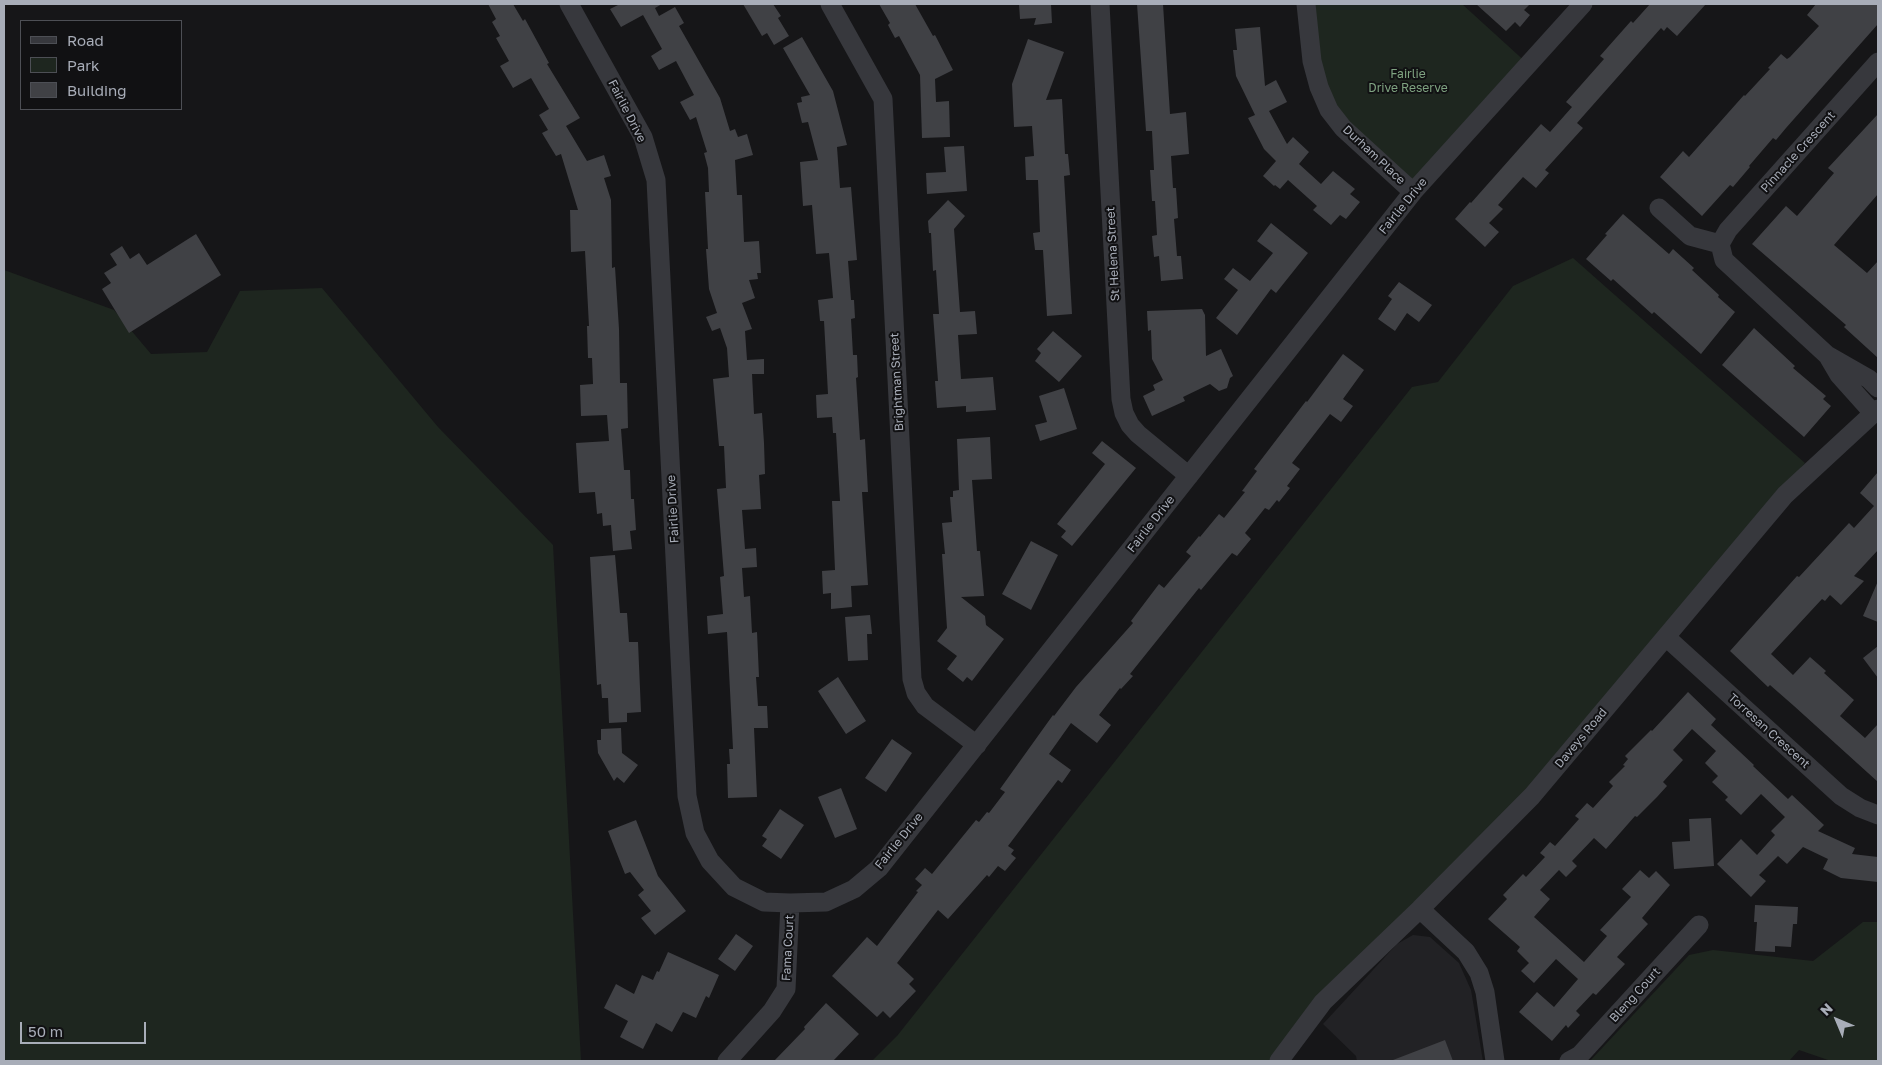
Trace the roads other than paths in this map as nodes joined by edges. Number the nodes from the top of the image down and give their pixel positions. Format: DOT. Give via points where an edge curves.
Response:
graph roads {
  1 [pos="569,4"];
  2 [pos="830,4"];
  3 [pos="1100,4"];
  4 [pos="1306,4"];
  5 [pos="1583,4"];
  6 [pos="1878,62"];
  7 [pos="1413,192"];
  8 [pos="1659,208"];
  9 [pos="1720,244"];
  10 [pos="1827,355"];
  11 [pos="1878,388"];
  12 [pos="1876,411"];
  13 [pos="1189,476"];
  14 [pos="1666,637"];
  15 [pos="977,745"];
  16 [pos="1878,815"];
  17 [pos="790,903"];
  18 [pos="1420,909"];
  19 [pos="1699,925"];
  20 [pos="727,1061"];
  21 [pos="1278,1061"];
  22 [pos="1495,1061"];
  23 [pos="1569,1061"];
  1 -- 17 [label="street, Fairlie Drive" via="643,137 656,180 687,796 695,833 710,861 734,887 764,902"];
  2 -- 15 [label="street, Brightman Street" via="883,99 912,679 925,706"];
  3 -- 13 [label="street, St Helena Street" via="1121,399 1130,425"];
  4 -- 7 [label="street, Durham Place" via="1312,61 1329,110 1343,128"];
  5 -- 7 [label="street, Fairlie Drive"];
  6 -- 9 [label="street, Pinnacle Crescent" via="1728,230"];
  7 -- 13 [label="street, Fairlie Drive"];
  8 -- 9 [label="street" via="1690,236"];
  9 -- 10 [label="street" via="1724,260"];
  10 -- 11 [label="street" via="1869,379"];
  10 -- 12 [label="street" via="1840,375"];
  12 -- 14 [label="street, Daveys Road" via="1785,495"];
  13 -- 15 [label="street, Fairlie Drive"];
  14 -- 16 [label="street, Torresan Crescent" via="1841,796"];
  14 -- 18 [label="street, Daveys Road" via="1532,796"];
  15 -- 17 [label="street, Fairlie Drive" via="879,868 854,889 826,902"];
  17 -- 20 [label="street, Fama Court" via="786,989 772,1012"];
  18 -- 21 [label="street, Daveys Road" via="1323,1002"];
  18 -- 22 [label="street" via="1466,952 1479,973 1485,992"];
  19 -- 23 [label="street, Bleng Court" via="1580,1055"];
}
